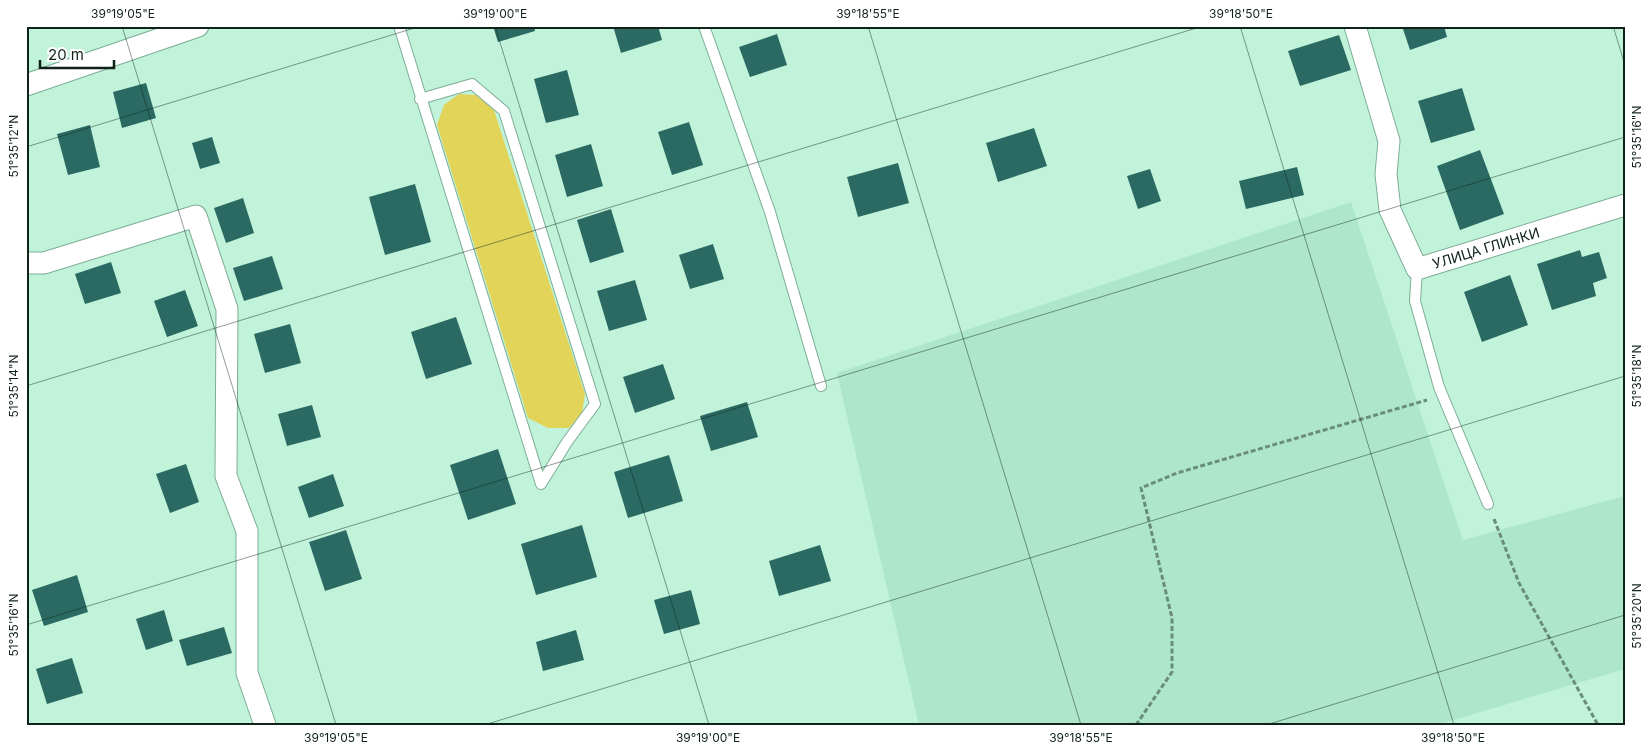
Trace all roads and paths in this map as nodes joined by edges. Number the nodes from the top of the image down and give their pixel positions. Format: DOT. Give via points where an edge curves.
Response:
graph roads {
  1 [pos="198,26"];
  2 [pos="399,26"];
  3 [pos="704,26"];
  4 [pos="1355,26"];
  5 [pos="26,85"];
  6 [pos="420,99"];
  7 [pos="1625,205"];
  8 [pos="26,263"];
  9 [pos="1417,269"];
  10 [pos="821,386"];
  11 [pos="1442,395"];
  12 [pos="1488,504"];
  13 [pos="265,725"];
  14 [pos="1136,725"];
  15 [pos="1598,725"];
  1 -- 5 [label="street"];
  2 -- 6 [label="lane"];
  3 -- 10 [label="lane" via="770,212"];
  4 -- 9 [label="street, УЛИЦА ГЛИНКИ" via="1389,141 1386,174 1390,210"];
  6 -- 6 [label="lane" via="472,84 504,111 595,404 541,484"];
  7 -- 9 [label="street, УЛИЦА ГЛИНКИ"];
  8 -- 13 [label="street" via="44,264 196,216 228,309 226,476 247,531 247,673"];
  9 -- 11 [label="lane" via="1415,301"];
  11 -- 12 [label="lane"];
  11 -- 14 [label="path" via="1177,473 1141,488 1172,618 1172,672"];
  12 -- 15 [label="path" via="1519,583"];
}
